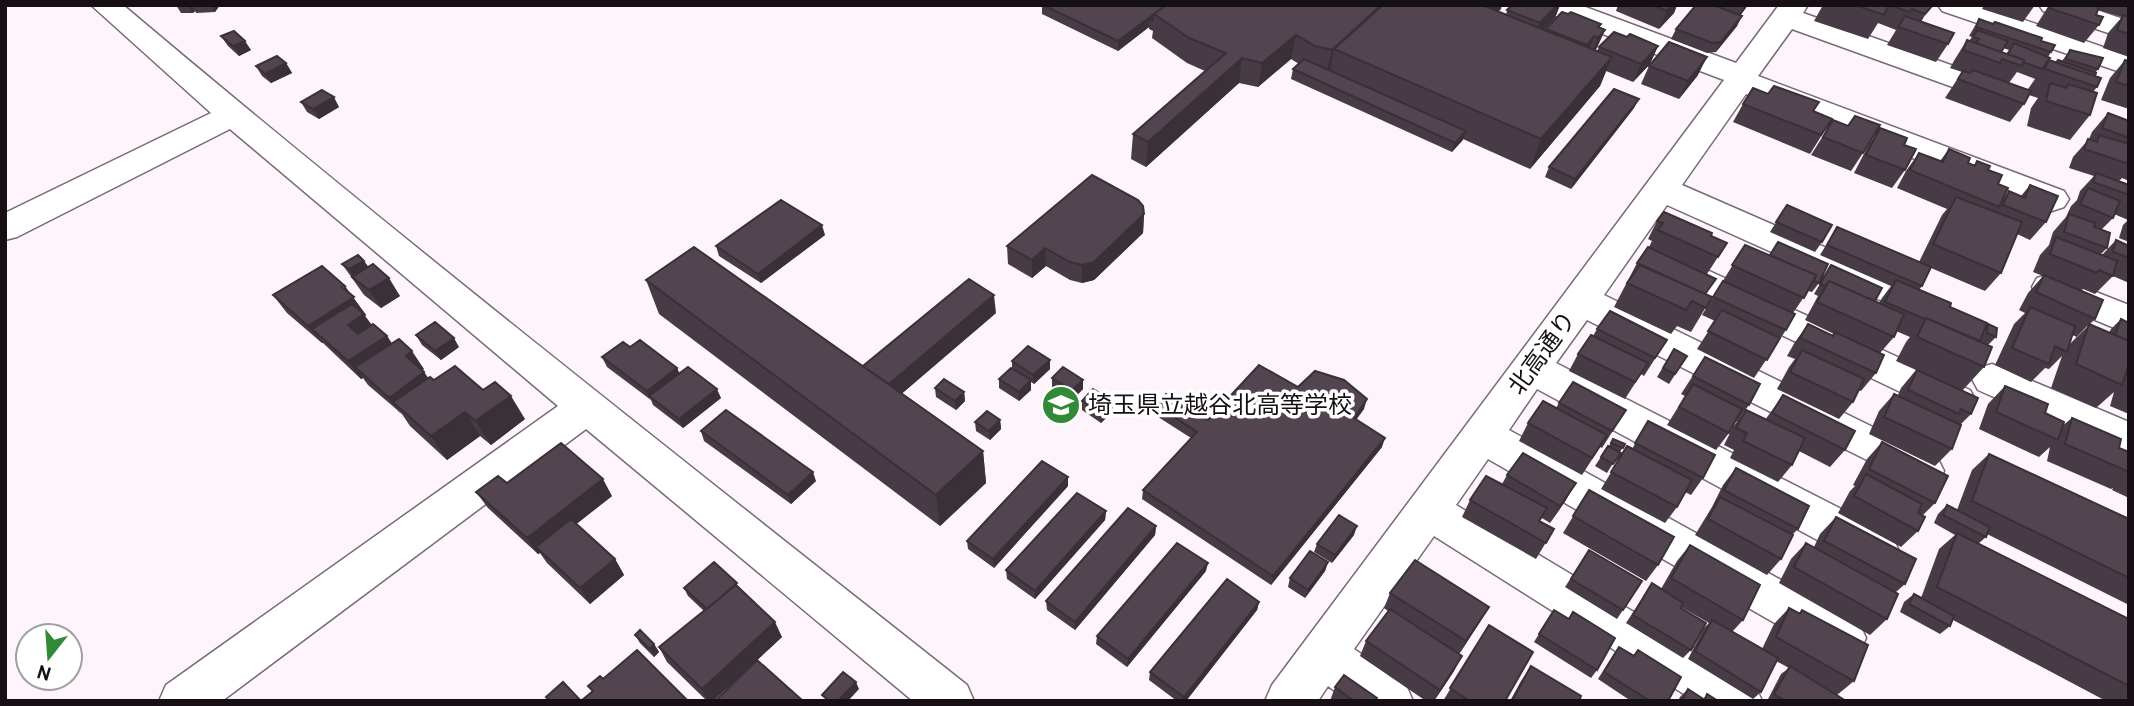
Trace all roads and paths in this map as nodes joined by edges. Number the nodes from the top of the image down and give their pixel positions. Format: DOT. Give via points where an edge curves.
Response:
graph roads {
  1 [pos="1552,5"];
  2 [pos="1952,5"];
  3 [pos="2053,5"];
  4 [pos="111,6"];
  5 [pos="1790,11"];
  6 [pos="1605,14"];
  7 [pos="2129,31"];
  8 [pos="2129,66"];
  9 [pos="1741,78"];
  10 [pos="2011,97"];
  11 [pos="233,115"];
  12 [pos="1661,189"];
  13 [pos="2052,199"];
  14 [pos="5,228"];
  15 [pos="1621,244"];
  16 [pos="2038,282"];
  17 [pos="1887,289"];
  18 [pos="1580,300"];
  19 [pos="2129,320"];
  20 [pos="1531,368"];
  21 [pos="1992,379"];
  22 [pos="1956,401"];
  23 [pos="587,407"];
  24 [pos="1482,435"];
  25 [pos="2129,440"];
  26 [pos="1937,478"];
  27 [pos="1428,510"];
  28 [pos="1906,564"];
  29 [pos="1861,648"];
  30 [pos="1323,654"];
  31 [pos="183,701"];
  32 [pos="950,701"];
  33 [pos="1289,701"];
  34 [pos="1389,701"];
  35 [pos="1738,701"];
  1 -- 6 [label="street"];
  2 -- 8 [label="street"];
  3 -- 7 [label="street"];
  4 -- 11 [label="street"];
  5 -- 9 [label="street, 北高通り"];
  5 -- 10 [label="street"];
  6 -- 9 [label="street"];
  9 -- 12 [label="street, 北高通り"];
  9 -- 13 [label="street"];
  11 -- 14 [label="street"];
  11 -- 23 [label="street"];
  12 -- 15 [label="street, 北高通り"];
  12 -- 17 [label="street"];
  15 -- 18 [label="street, 北高通り"];
  15 -- 22 [label="street"];
  16 -- 19 [label="street"];
  18 -- 20 [label="street, 北高通り"];
  18 -- 26 [label="street"];
  20 -- 24 [label="street, 北高通り"];
  20 -- 28 [label="street"];
  21 -- 25 [label="street"];
  23 -- 31 [label="street"];
  23 -- 32 [label="street"];
  24 -- 27 [label="street, 北高通り"];
  24 -- 29 [label="street"];
  27 -- 30 [label="street, 北高通り"];
  27 -- 35 [label="street"];
  30 -- 33 [label="street, 北高通り"];
  30 -- 34 [label="street"];
}
